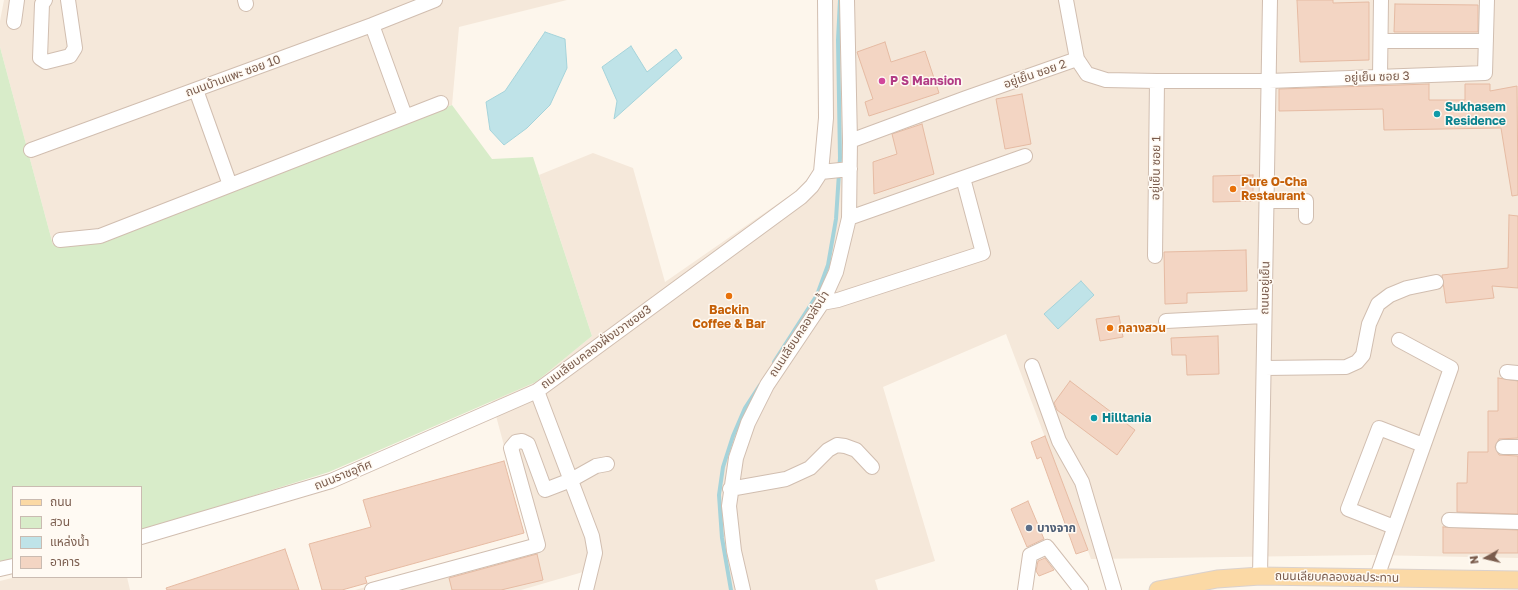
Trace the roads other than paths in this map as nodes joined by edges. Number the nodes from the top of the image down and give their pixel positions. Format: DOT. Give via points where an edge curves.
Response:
graph roads {
  1 [pos="17,0"];
  2 [pos="45,0"];
  3 [pos="68,0"];
  4 [pos="435,0"];
  5 [pos="825,0"];
  6 [pos="847,0"];
  7 [pos="1066,0"];
  8 [pos="1270,0"];
  9 [pos="1381,0"];
  10 [pos="1487,0"];
  11 [pos="14,22"];
  12 [pos="372,25"];
  13 [pos="1381,41"];
  14 [pos="1486,41"];
  15 [pos="1077,59"];
  16 [pos="1380,77"];
  17 [pos="1157,81"];
  18 [pos="1269,81"];
  19 [pos="196,90"];
  20 [pos="441,103"];
  21 [pos="405,116"];
  22 [pos="850,141"];
  23 [pos="31,150"];
  24 [pos="1025,156"];
  25 [pos="850,169"];
  26 [pos="821,172"];
  27 [pos="963,178"];
  28 [pos="230,185"];
  29 [pos="1267,200"];
  30 [pos="1306,216"];
  31 [pos="849,218"];
  32 [pos="60,240"];
  33 [pos="1155,256"];
  34 [pos="1436,282"];
  35 [pos="822,303"];
  36 [pos="1264,316"];
  37 [pos="1166,321"];
  38 [pos="1399,340"];
  39 [pos="1032,366"];
  40 [pos="1264,368"];
  41 [pos="537,391"];
  42 [pos="1423,445"];
  43 [pos="1503,447"];
  44 [pos="1518,448"];
  45 [pos="607,464"];
  46 [pos="872,467"];
  47 [pos="571,480"];
  48 [pos="730,489"];
  49 [pos="1449,520"];
  50 [pos="1518,522"];
  51 [pos="1394,527"];
  52 [pos="142,537"];
  53 [pos="12,566"];
  54 [pos="0,569"];
  55 [pos="1260,576"];
  56 [pos="1377,578"];
  57 [pos="1518,580"];
  58 [pos="372,590"];
  59 [pos="586,590"];
  60 [pos="743,590"];
  61 [pos="1025,590"];
  62 [pos="1081,590"];
  63 [pos="1114,590"];
  64 [pos="1158,590"];
  1 -- 11 [label="street"];
  2 -- 3 [label="street" via="42,4 40,58 46,62 70,56 75,48"];
  4 -- 12 [label="street, ถนนบ้านแพะ ซอย 10"];
  5 -- 26 [label="street" via="826,118"];
  6 -- 22 [label="street, ถนนเลียบคลองส่งน้ำ"];
  7 -- 15 [label="street"];
  8 -- 18 [label="street, ถนนอยู่เย็น"];
  9 -- 13 [label="street"];
  10 -- 14 [label="street"];
  12 -- 19 [label="street, ถนนบ้านแพะ ซอย 10"];
  12 -- 21 [label="street"];
  13 -- 14 [label="street"];
  13 -- 16 [label="street"];
  14 -- 16 [label="street, อยู่เย็น ซอย 3" via="1485,73"];
  15 -- 17 [label="street, อยู่เย็น ซอย 2" via="1087,74 1106,80"];
  15 -- 22 [label="street, อยู่เย็น ซอย 2"];
  16 -- 18 [label="street, อยู่เย็น ซอย 3"];
  17 -- 18 [label="street, อยู่เย็น ซอย 2"];
  17 -- 33 [label="street, อยู่เย็น ซอย 1"];
  18 -- 29 [label="street, ถนนอยู่เย็น"];
  19 -- 23 [label="street, ถนนบ้านแพะ ซอย 10"];
  19 -- 28 [label="street"];
  20 -- 21 [label="street"];
  21 -- 28 [label="street"];
  22 -- 25 [label="street, ถนนเลียบคลองส่งน้ำ"];
  24 -- 27 [label="street"];
  25 -- 26 [label="street"];
  25 -- 31 [label="street, ถนนเลียบคลองส่งน้ำ"];
  26 -- 41 [label="street, ถนนเลียบคลองฝั่งขวาซอย3" via="801,197"];
  27 -- 31 [label="street"];
  27 -- 35 [label="street" via="983,253"];
  28 -- 32 [label="street" via="100,236"];
  29 -- 30 [label="street" via="1306,200"];
  29 -- 36 [label="street, ถนนอยู่เย็น"];
  31 -- 35 [label="street, ถนนเลียบคลองส่งน้ำ" via="836,272"];
  34 -- 40 [label="street" via="1407,288 1390,295 1378,304 1369,324 1363,355 1357,362 1346,367"];
  35 -- 48 [label="street, ถนนเลียบคลองส่งน้ำ" via="766,386 748,423 736,458"];
  36 -- 37 [label="street"];
  36 -- 40 [label="street, ถนนอยู่เย็น"];
  38 -- 42 [label="street" via="1451,368"];
  39 -- 63 [label="street" via="1059,441 1082,482"];
  40 -- 55 [label="street, ถนนอยู่เย็น"];
  41 -- 47 [label="street, ถนนเลียบคลองฝั่งขวาซอย3"];
  41 -- 52 [label="street, ถนนราชอุทิศ" via="331,482"];
  42 -- 51 [label="street"];
  42 -- 51 [label="street" via="1379,428 1348,509"];
  43 -- 44 [label="street"];
  45 -- 47 [label="street" via="596,466"];
  46 -- 48 [label="street" via="856,450 837,445 828,450 810,468 786,479"];
  47 -- 58 [label="street" via="545,490 528,444 516,442 511,448 538,545"];
  47 -- 59 [label="street, ถนนเลียบคลองฝั่งขวาซอย3" via="592,536 595,553"];
  48 -- 60 [label="street, ถนนเลียบคลองส่งน้ำ" via="731,529"];
  49 -- 50 [label="street"];
  51 -- 56 [label="street"];
  53 -- 54 [label="street"];
  55 -- 56 [label="main road, ถนนเลียบคลองชลประทาน"];
  55 -- 64 [label="main road, ถนนเลียบคลองชลประทาน" via="1217,579"];
  56 -- 57 [label="main road, ถนนเลียบคลองชลประทาน"];
  61 -- 62 [label="street" via="1030,555 1047,547"];
}
